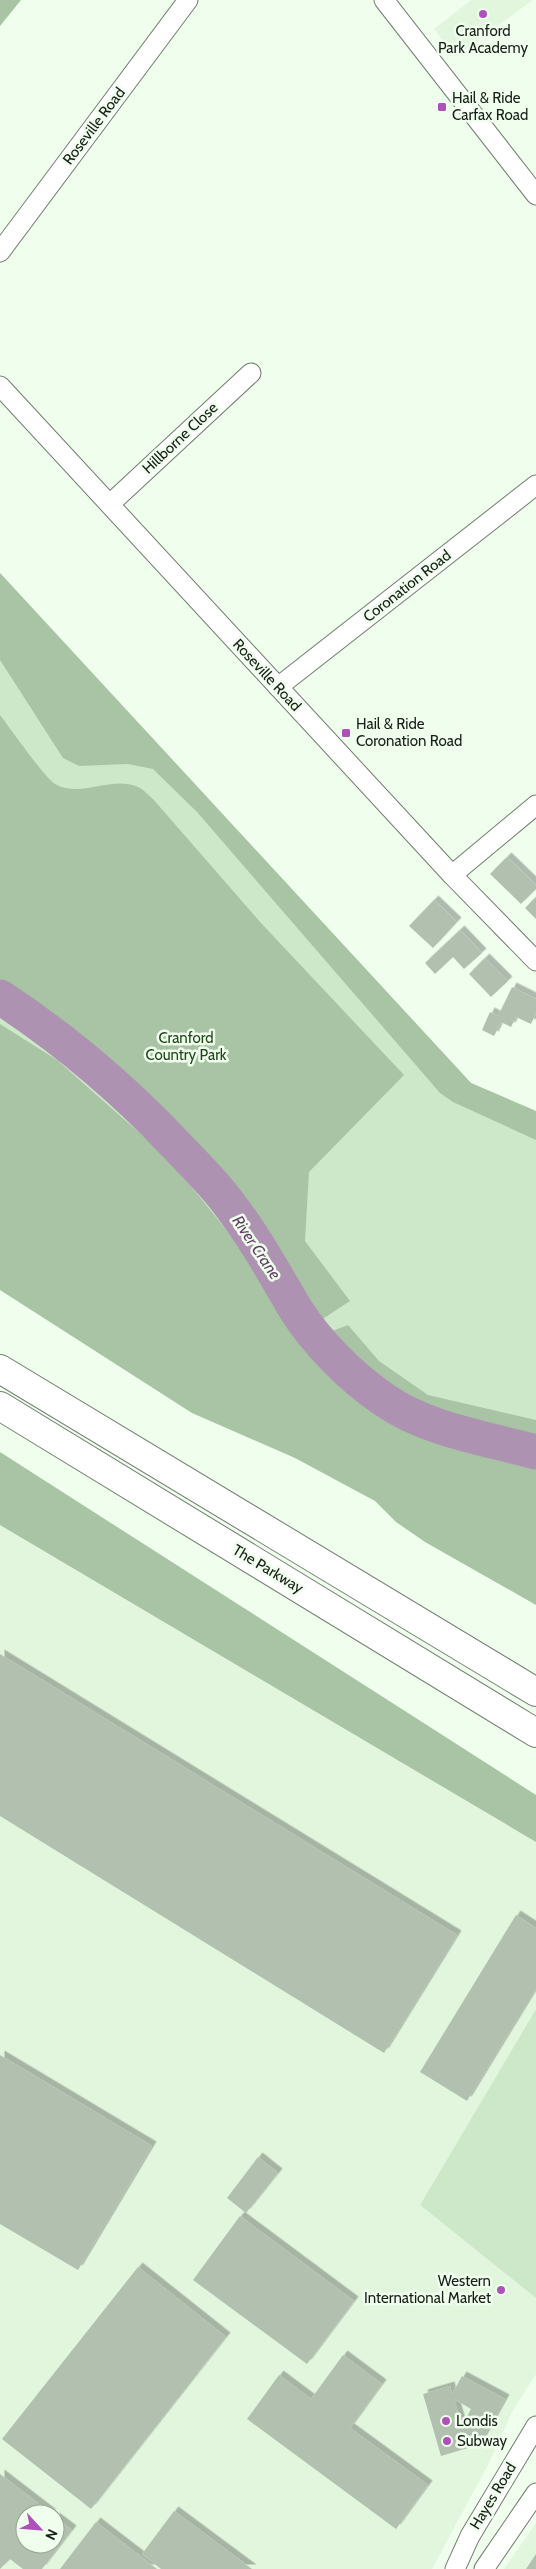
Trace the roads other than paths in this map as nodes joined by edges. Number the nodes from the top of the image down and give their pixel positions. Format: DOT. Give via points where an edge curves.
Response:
graph roads {
  1 [pos="188,0"];
  2 [pos="384,0"];
  3 [pos="536,195"];
  4 [pos="0,252"];
  5 [pos="251,372"];
  6 [pos="0,386"];
  7 [pos="536,485"];
  8 [pos="110,504"];
  9 [pos="278,687"];
  10 [pos="536,805"];
  11 [pos="452,875"];
  12 [pos="536,961"];
  13 [pos="0,1369"];
  14 [pos="0,1406"];
  15 [pos="536,1692"];
  16 [pos="536,1733"];
  17 [pos="536,2426"];
  18 [pos="536,2493"];
  19 [pos="455,2569"];
  20 [pos="484,2569"];
  1 -- 4 [label="street, Roseville Road"];
  2 -- 3 [label="street"];
  5 -- 8 [label="street, Hillborne Close"];
  6 -- 8 [label="street, Roseville Road"];
  7 -- 9 [label="street, Coronation Road"];
  8 -- 9 [label="street, Roseville Road"];
  9 -- 11 [label="street, Roseville Road"];
  10 -- 11 [label="street"];
  11 -- 12 [label="street, Roseville Road"];
  13 -- 15 [label="highway"];
  14 -- 16 [label="highway, The Parkway"];
  17 -- 19 [label="street, Hayes Road" via="470,2536"];
  18 -- 20 [label="street"];
}
